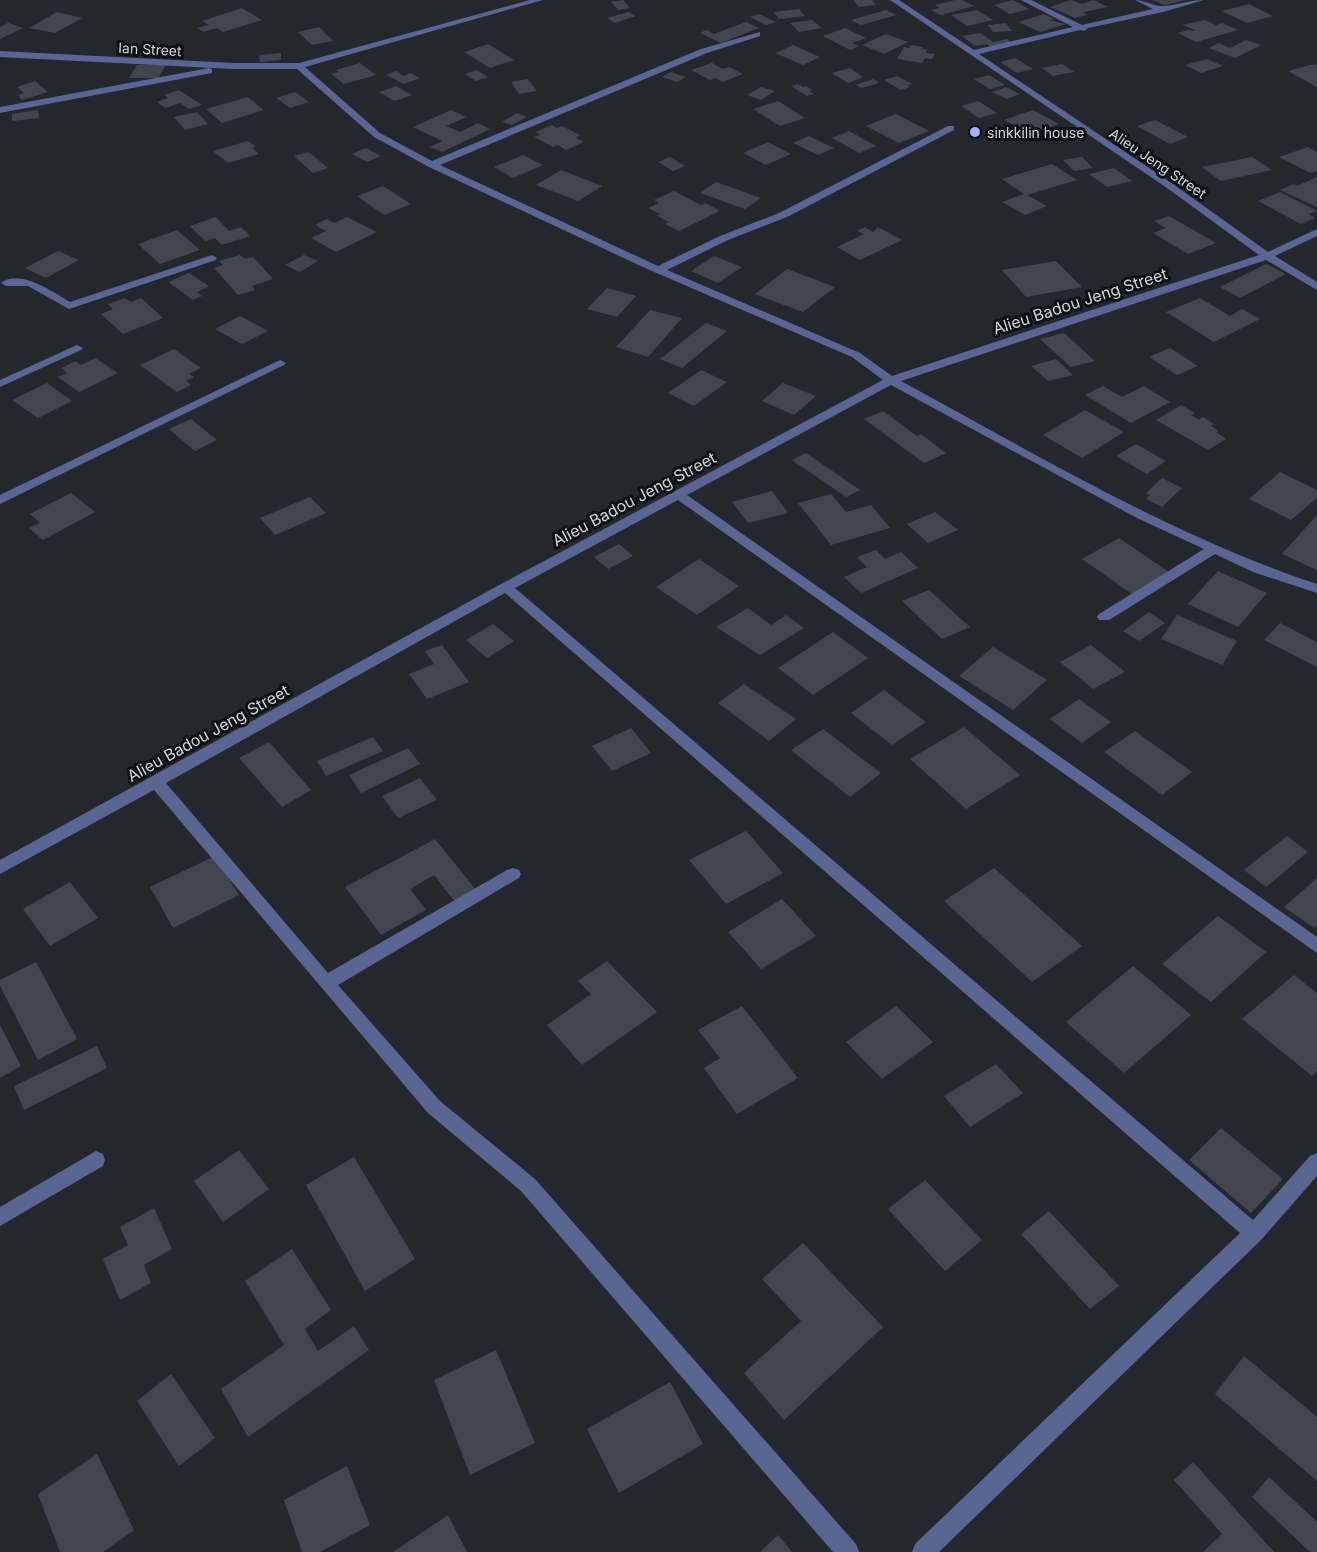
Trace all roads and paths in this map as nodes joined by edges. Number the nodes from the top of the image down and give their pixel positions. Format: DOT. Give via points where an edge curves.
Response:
graph roads {
  1 [pos="539,0"];
  2 [pos="894,0"];
  3 [pos="1024,0"];
  4 [pos="1139,0"];
  5 [pos="1200,0"];
  6 [pos="1163,10"];
  7 [pos="1084,28"];
  8 [pos="757,34"];
  9 [pos="971,53"];
  10 [pos="0,54"];
  11 [pos="233,66"];
  12 [pos="298,66"];
  13 [pos="0,110"];
  14 [pos="951,128"];
  15 [pos="432,165"];
  16 [pos="1317,232"];
  17 [pos="1267,256"];
  18 [pos="212,258"];
  19 [pos="658,270"];
  20 [pos="0,271"];
  21 [pos="3,285"];
  22 [pos="1317,287"];
  23 [pos="77,348"];
  24 [pos="280,363"];
  25 [pos="891,381"];
  26 [pos="0,384"];
  27 [pos="678,494"];
  28 [pos="0,500"];
  29 [pos="1215,549"];
  30 [pos="507,587"];
  31 [pos="1317,589"];
  32 [pos="1104,617"];
  33 [pos="155,781"];
  34 [pos="0,868"];
  35 [pos="513,874"];
  36 [pos="1317,946"];
  37 [pos="326,983"];
  38 [pos="96,1160"];
  39 [pos="1317,1162"];
  40 [pos="0,1217"];
  41 [pos="1254,1233"];
  42 [pos="848,1552"];
  43 [pos="923,1552"];
  1 -- 12 [label="street, Ian Street"];
  2 -- 9 [label="street, Alieu Jeng Street"];
  3 -- 7 [label="street"];
  4 -- 6 [label="street"];
  5 -- 6 [label="street"];
  6 -- 7 [label="street"];
  7 -- 9 [label="street"];
  8 -- 15 [label="street" via="704,51"];
  9 -- 17 [label="street, Alieu Jeng Street"];
  10 -- 11 [label="street, Ian Street"];
  11 -- 12 [label="street, Ian Street"];
  11 -- 13 [label="street"];
  12 -- 15 [label="street" via="377,135"];
  14 -- 19 [label="street" via="783,215"];
  15 -- 19 [label="street"];
  16 -- 17 [label="street, Alieu Badou Jeng Street"];
  17 -- 22 [label="street, Alieu Jeng Street"];
  17 -- 25 [label="street, Alieu Badou Jeng Street"];
  18 -- 21 [label="street" via="69,306 30,283"];
  19 -- 25 [label="street" via="856,355"];
  20 -- 21 [label="street"];
  23 -- 26 [label="street"];
  24 -- 28 [label="street"];
  25 -- 27 [label="street, Alieu Badou Jeng Street"];
  25 -- 29 [label="street" via="1141,515"];
  27 -- 30 [label="street, Alieu Badou Jeng Street"];
  27 -- 36 [label="street"];
  29 -- 31 [label="street"];
  29 -- 32 [label="street"];
  30 -- 33 [label="street, Alieu Badou Jeng Street"];
  30 -- 41 [label="street"];
  33 -- 34 [label="street, Alieu Badou Jeng Street"];
  33 -- 37 [label="street"];
  35 -- 37 [label="street"];
  37 -- 42 [label="street" via="434,1107 528,1185"];
  38 -- 40 [label="street"];
  39 -- 41 [label="street"];
  41 -- 43 [label="street"];
}
